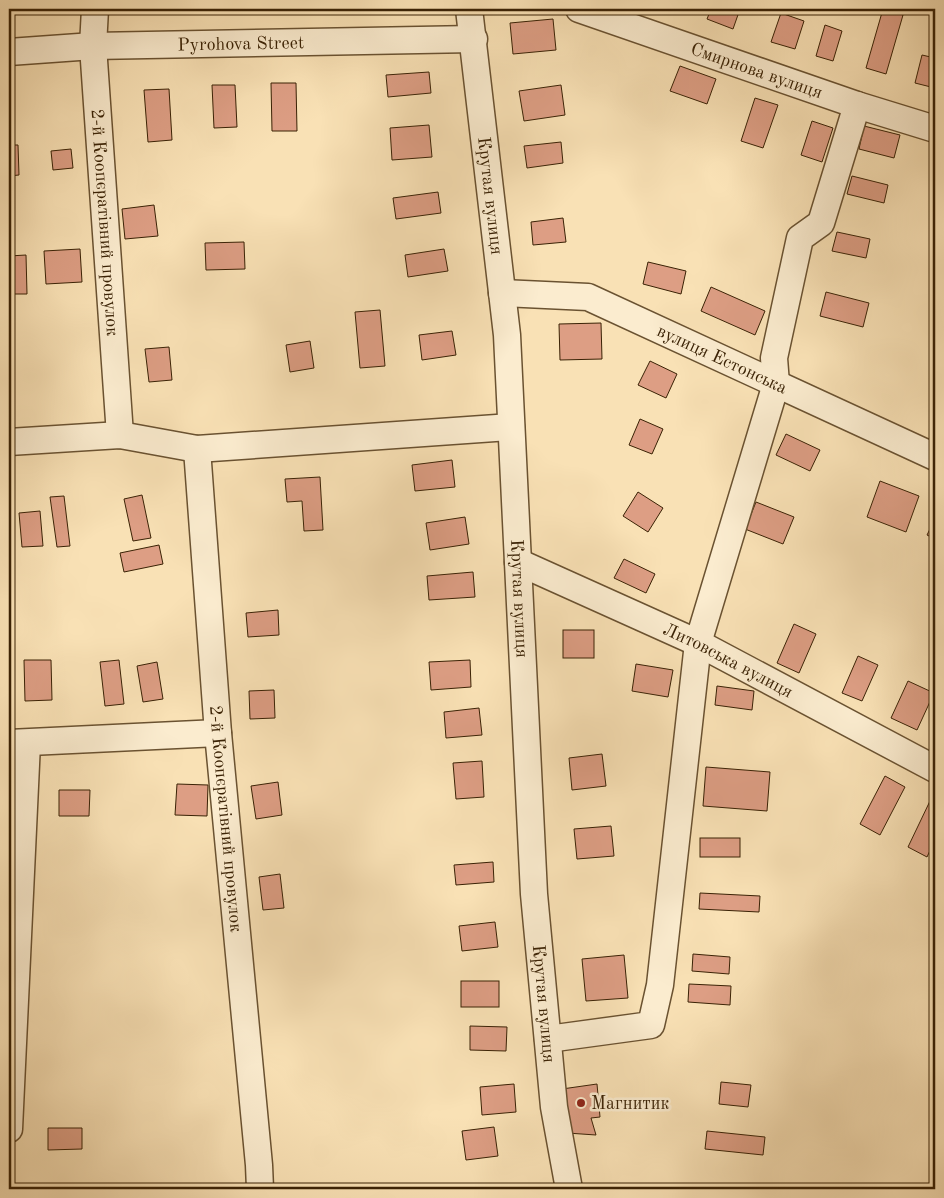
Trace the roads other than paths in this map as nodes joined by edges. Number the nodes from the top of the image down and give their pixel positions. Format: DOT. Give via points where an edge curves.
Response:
graph roads {
  1 [pos="95,9"];
  2 [pos="469,9"];
  3 [pos="578,9"];
  4 [pos="474,39"];
  5 [pos="93,46"];
  6 [pos="9,52"];
  7 [pos="857,105"];
  8 [pos="935,129"];
  9 [pos="502,293"];
  10 [pos="776,384"];
  11 [pos="511,427"];
  12 [pos="120,435"];
  13 [pos="9,442"];
  14 [pos="197,449"];
  15 [pos="935,457"];
  16 [pos="518,562"];
  17 [pos="698,643"];
  18 [pos="218,733"];
  19 [pos="18,743"];
  20 [pos="935,769"];
  21 [pos="548,1039"];
  22 [pos="9,1129"];
  23 [pos="260,1189"];
  24 [pos="569,1189"];
  1 -- 5 [label="street, 2-й Коопєратівний провулок"];
  2 -- 4 [label="street, Крутая вулиця"];
  3 -- 7 [label="street, Смирнова вулиця"];
  4 -- 5 [label="street, Pyrohova Street"];
  4 -- 9 [label="street, Крутая вулиця"];
  5 -- 6 [label="street, Pyrohova Street"];
  5 -- 12 [label="street, 2-й Коопєратівний провулок"];
  7 -- 8 [label="street, Смирнова вулиця"];
  7 -- 10 [label="street" via="820,223 800,238 774,358"];
  9 -- 10 [label="street, вулиця Естонська" via="588,297"];
  9 -- 11 [label="street, Крутая вулиця"];
  10 -- 15 [label="street, вулиця Естонська"];
  10 -- 17 [label="street"];
  11 -- 14 [label="street"];
  11 -- 16 [label="street, Крутая вулиця"];
  12 -- 13 [label="street"];
  12 -- 14 [label="street"];
  14 -- 18 [label="street, 2-й Коопєратівний провулок"];
  16 -- 17 [label="street, Литовська вулиця"];
  16 -- 21 [label="street, Крутая вулиця" via="534,894"];
  17 -- 20 [label="street, Литовська вулиця"];
  17 -- 21 [label="street" via="660,985 652,1025"];
  18 -- 19 [label="street"];
  18 -- 23 [label="street, 2-й Коопєратівний провулок"];
  19 -- 22 [label="street"];
  21 -- 24 [label="street, Крутая вулиця" via="554,1108"];
}
